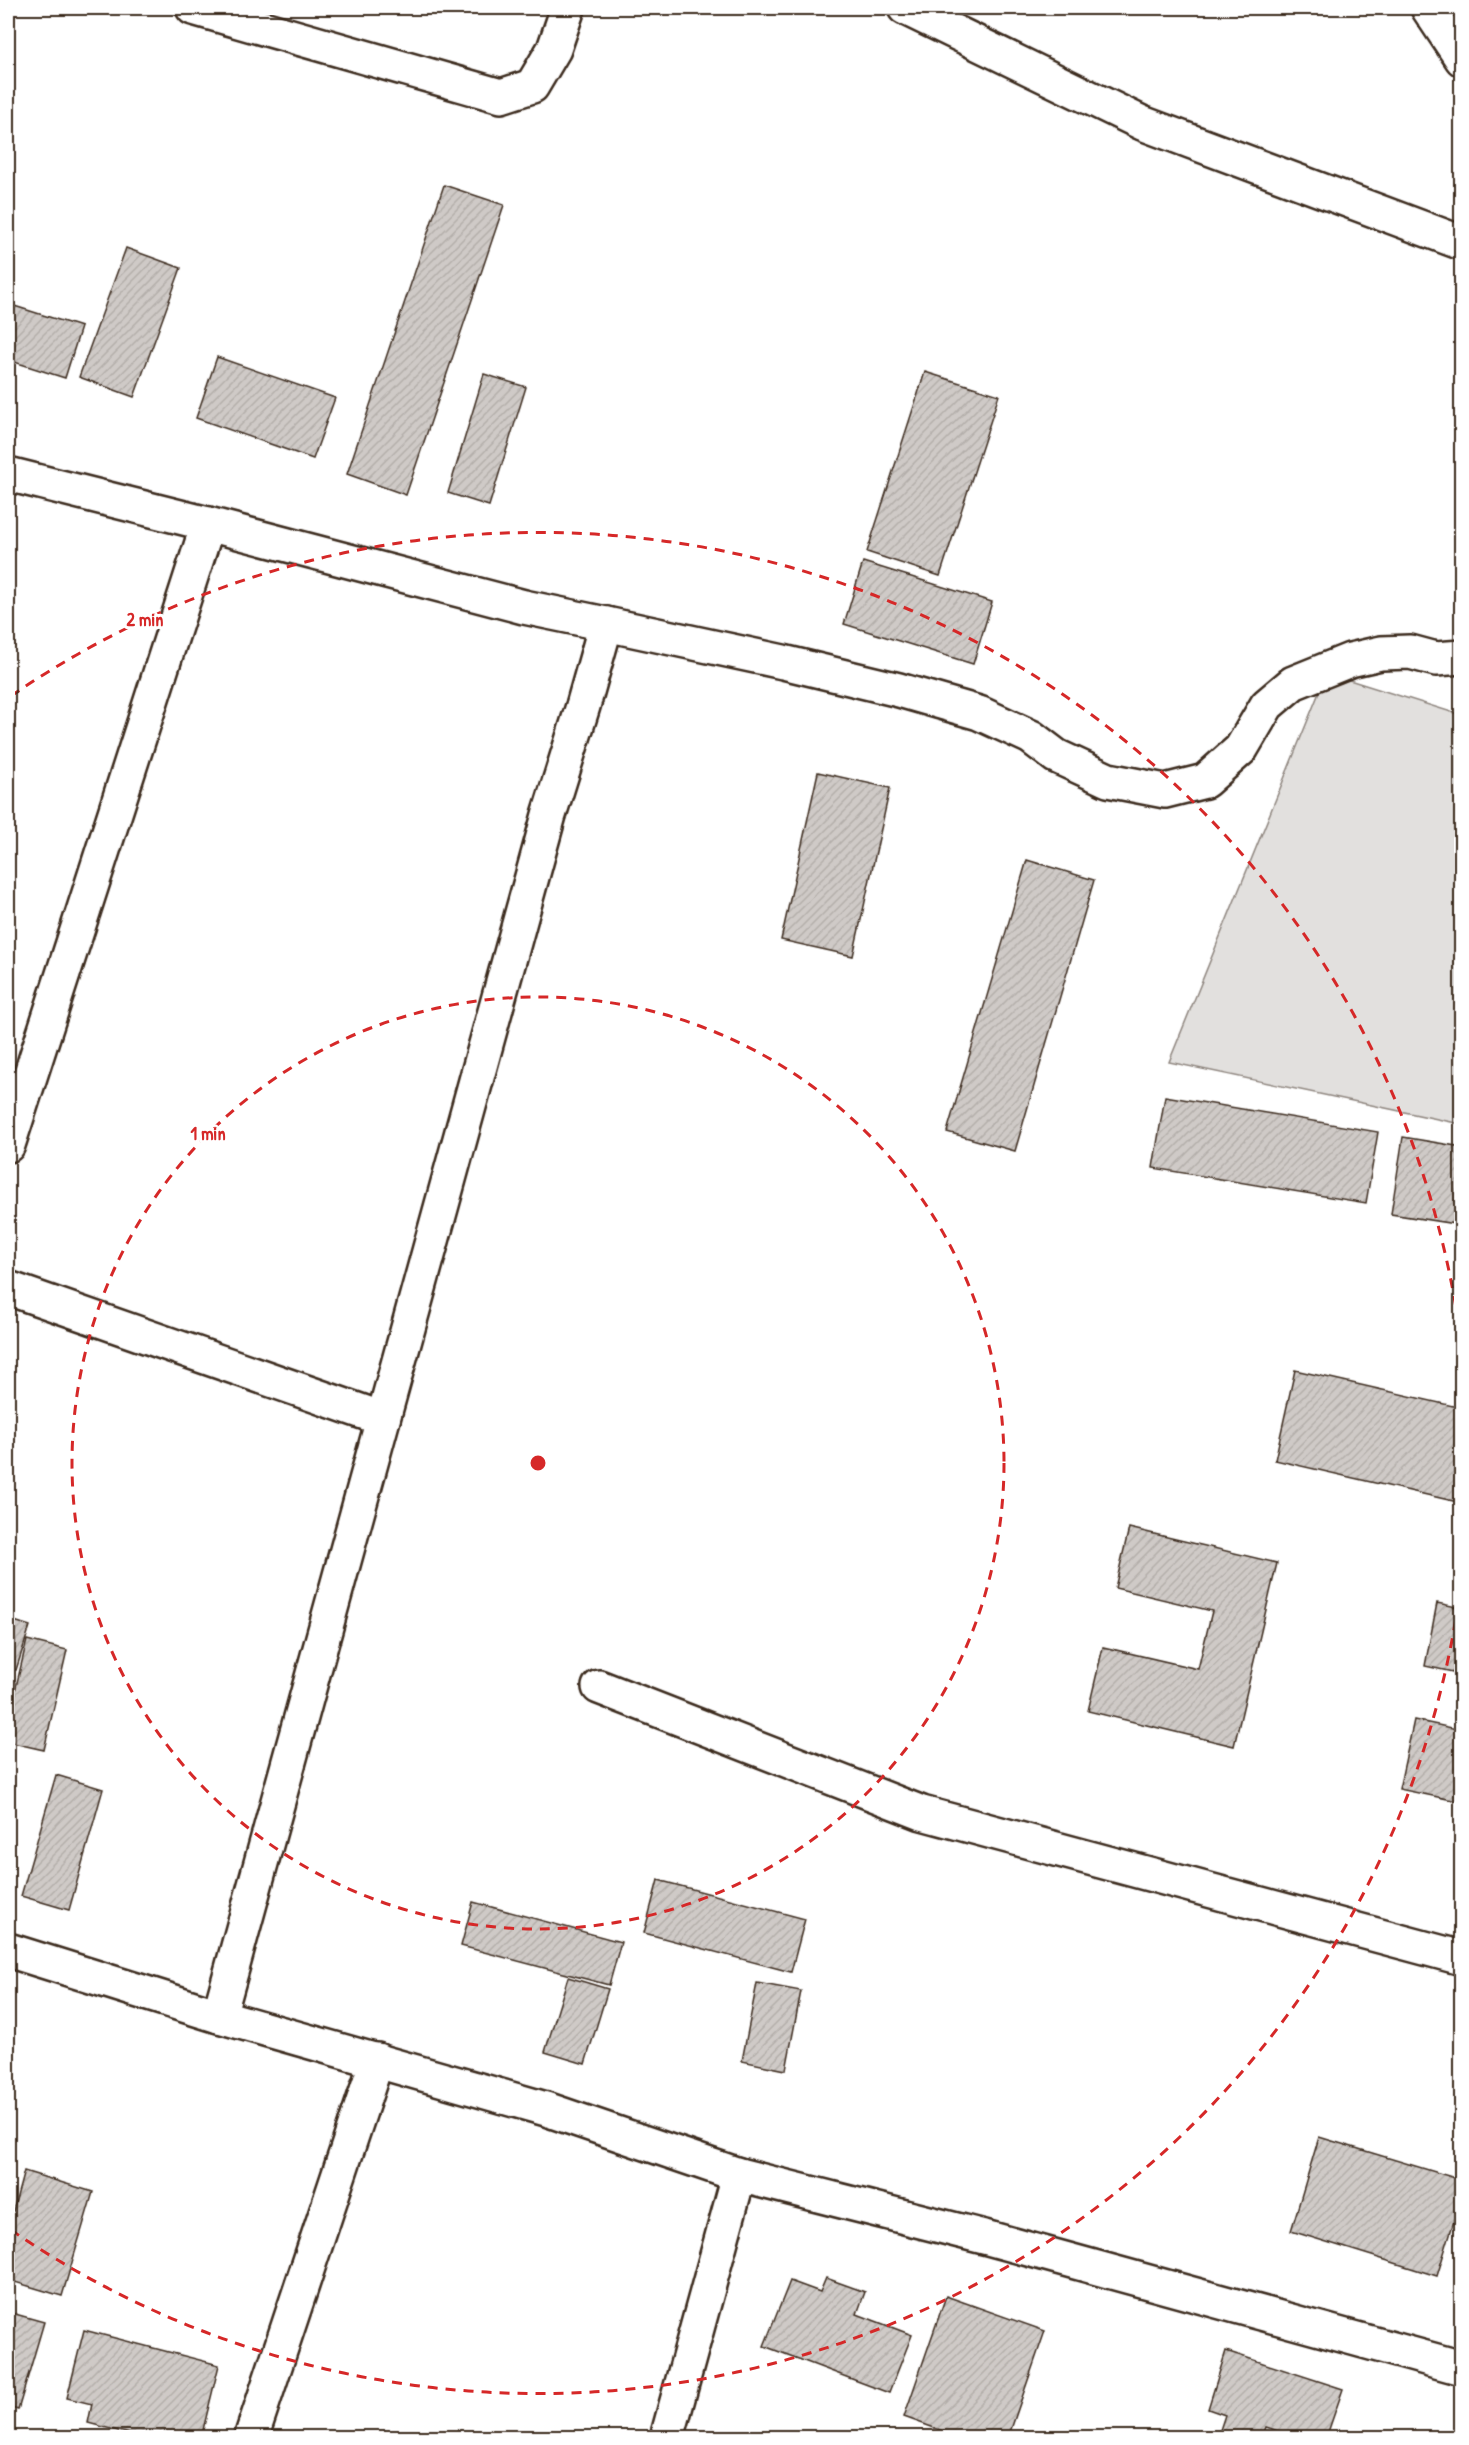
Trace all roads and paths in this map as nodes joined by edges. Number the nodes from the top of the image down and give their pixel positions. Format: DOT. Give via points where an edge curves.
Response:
graph roads {
  1 [pos="193,8"];
  2 [pos="568,8"];
  3 [pos="905,8"];
  4 [pos="1428,8"];
  5 [pos="1460,53"];
  6 [pos="1461,243"];
  7 [pos="8,474"];
  8 [pos="208,524"];
  9 [pos="606,624"];
  10 [pos="1461,657"];
  11 [pos="8,1145"];
  12 [pos="8,1288"];
  13 [pos="383,1419"];
  14 [pos="599,1687"];
  15 [pos="8,1950"];
  16 [pos="1461,1958"];
  17 [pos="219,2016"];
  18 [pos="376,2060"];
  19 [pos="739,2175"];
  20 [pos="1461,2368"];
  21 [pos="251,2438"];
  22 [pos="667,2438"];
  1 -- 2 [label="street" via="501,96 532,86 554,49"];
  3 -- 6 [label="street" via="1142,123"];
  4 -- 5 [label="street"];
  7 -- 8 [label="street"];
  8 -- 9 [label="street" via="524,608"];
  8 -- 11 [label="street"];
  9 -- 10 [label="street" via="783,662 979,712 1031,737 1056,756 1108,780 1165,791 1205,781 1241,749 1267,705 1293,683 1350,660 1381,653 1410,652 1436,659"];
  9 -- 13 [label="street" via="549,815"];
  12 -- 13 [label="street"];
  13 -- 17 [label="street"];
  14 -- 16 [label="street" via="922,1813"];
  15 -- 17 [label="street"];
  17 -- 18 [label="street"];
  18 -- 19 [label="street" via="546,2109"];
  18 -- 21 [label="street"];
  19 -- 20 [label="street" via="988,2238"];
  19 -- 22 [label="street"];
}
